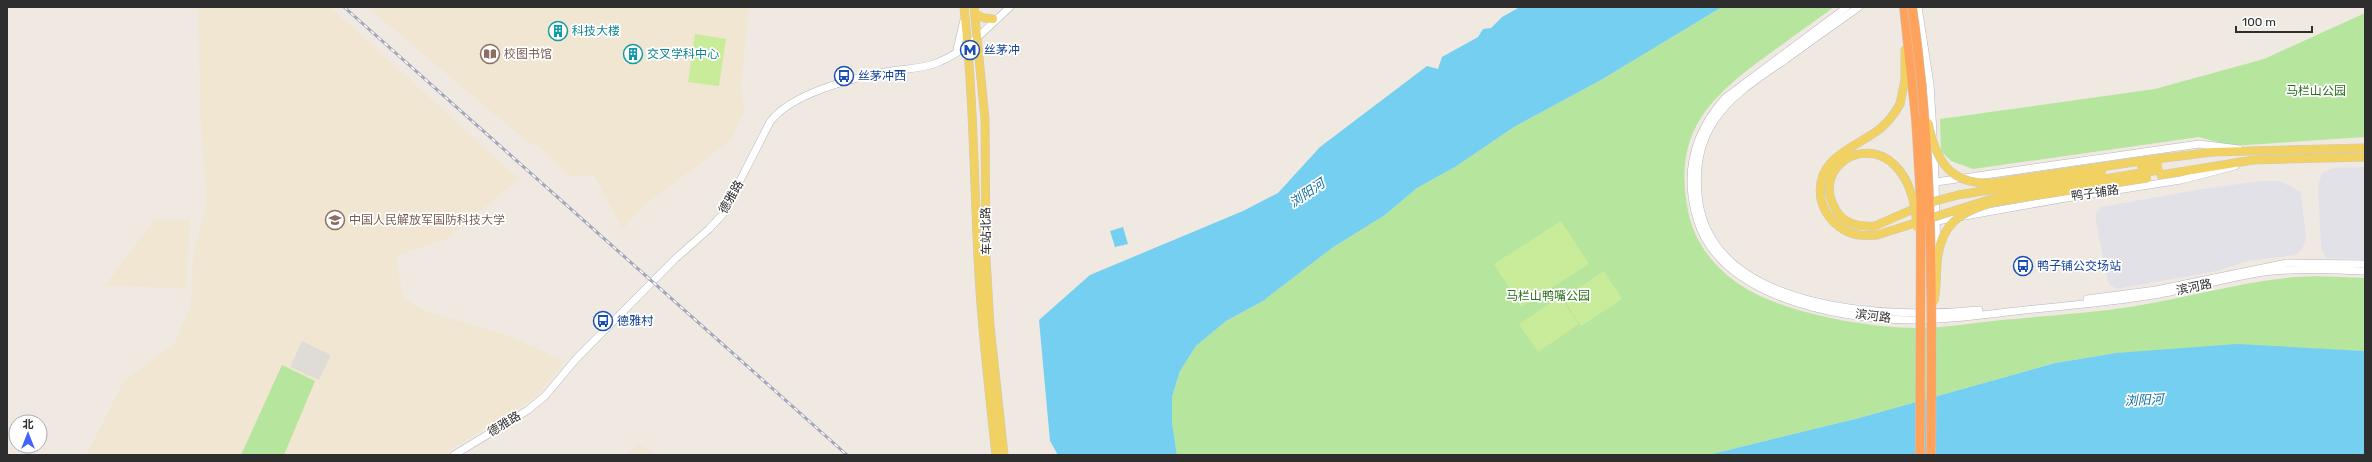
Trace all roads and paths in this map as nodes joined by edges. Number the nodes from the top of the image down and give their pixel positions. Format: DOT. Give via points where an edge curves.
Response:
graph roads {
  1 [pos="1005,7"];
  2 [pos="1010,7"];
  3 [pos="1847,7"];
  4 [pos="1859,7"];
  5 [pos="1912,7"];
  6 [pos="1918,7"];
  7 [pos="1905,9"];
  8 [pos="965,10"];
  9 [pos="974,10"];
  10 [pos="993,19"];
  11 [pos="978,36"];
  12 [pos="969,43"];
  13 [pos="957,49"];
  14 [pos="1926,117"];
  15 [pos="2365,148"];
  16 [pos="2251,150"];
  17 [pos="2239,151"];
  18 [pos="2365,157"];
  19 [pos="2253,160"];
  20 [pos="2159,170"];
  21 [pos="1936,182"];
  22 [pos="1937,222"];
  23 [pos="2365,264"];
  24 [pos="2365,271"];
  25 [pos="1920,302"];
  26 [pos="1931,315"];
  27 [pos="451,455"];
  28 [pos="454,455"];
  29 [pos="996,455"];
  30 [pos="1004,455"];
  31 [pos="1920,455"];
  32 [pos="1931,455"];
  1 -- 10 [label="street, 德雅路"];
  2 -- 11 [label="street, 德雅路"];
  3 -- 26 [label="street, 滨河路" via="1743,83 1713,112 1704,125 1694,154 1691,185 1693,205 1701,231 1713,251 1732,271 1752,285 1770,293 1837,311 1886,319"];
  4 -- 26 [label="street, 滨河路" via="1752,84 1726,106 1714,121 1699,158 1698,192 1701,214 1724,255 1750,277 1771,287 1857,310"];
  5 -- 14 [label="highway, bridge"];
  6 -- 21 [label="street" via="1930,84"];
  7 -- 20 [label="main road, bridge" via="1905,80 1900,104 1882,127 1834,158 1822,178 1821,196 1824,208 1840,227 1859,235 1877,234 2001,196"];
  7 -- 25 [label="highway, bridge" via="1919,150"];
  7 -- 26 [label="street" via="1921,115"];
  8 -- 12 [label="main road, 车站北路"];
  8 -- 13 [label="street"];
  9 -- 10 [label="main road" via="984,18"];
  9 -- 11 [label="main road, 车站北路"];
  10 -- 11 [label="street, 德雅路"];
  11 -- 12 [label="street, 德雅路"];
  11 -- 30 [label="main road, 车站北路" via="985,120 986,258 990,326"];
  12 -- 13 [label="street, 德雅路"];
  12 -- 28 [label="street, 德雅路" via="935,64 845,82 801,98 778,112 770,122 723,214 576,359 545,396 528,410"];
  12 -- 29 [label="main road, 车站北路" via="982,326"];
  13 -- 27 [label="street, 德雅路" via="934,61 845,79 800,95 774,111 766,121 720,211 703,230 675,254 571,358 542,395 526,408"];
  14 -- 17 [label="main road, bridge" via="1943,163 1957,177 1968,182 1992,183 2198,153"];
  14 -- 26 [label="highway, bridge"];
  15 -- 16 [label="main road"];
  16 -- 17 [label="main road"];
  16 -- 21 [label="street" via="2199,144"];
  17 -- 20 [label="main road"];
  18 -- 19 [label="main road, 鸭子铺路"];
  19 -- 20 [label="main road, 鸭子铺路"];
  19 -- 22 [label="street, 鸭子铺路" via="2181,180"];
  20 -- 25 [label="main road, bridge" via="1958,195 1925,204 1918,207 1912,210 1885,223 1864,227 1847,222 1837,213 1830,197 1829,188 1834,170 1852,156 1863,153 1882,156 1891,161 1906,179 1913,195 1914,202 1916,208 1917,277"];
  20 -- 26 [label="main road, bridge" via="1995,202 1959,216 1946,229 1941,240"];
  21 -- 22 [label="street"];
  22 -- 26 [label="street"];
  23 -- 26 [label="street, 滨河路" via="2287,263 2118,296"];
  24 -- 26 [label="street, 滨河路" via="2299,269 2114,301"];
  25 -- 31 [label="highway, bridge"];
  26 -- 32 [label="highway, bridge"];
}
